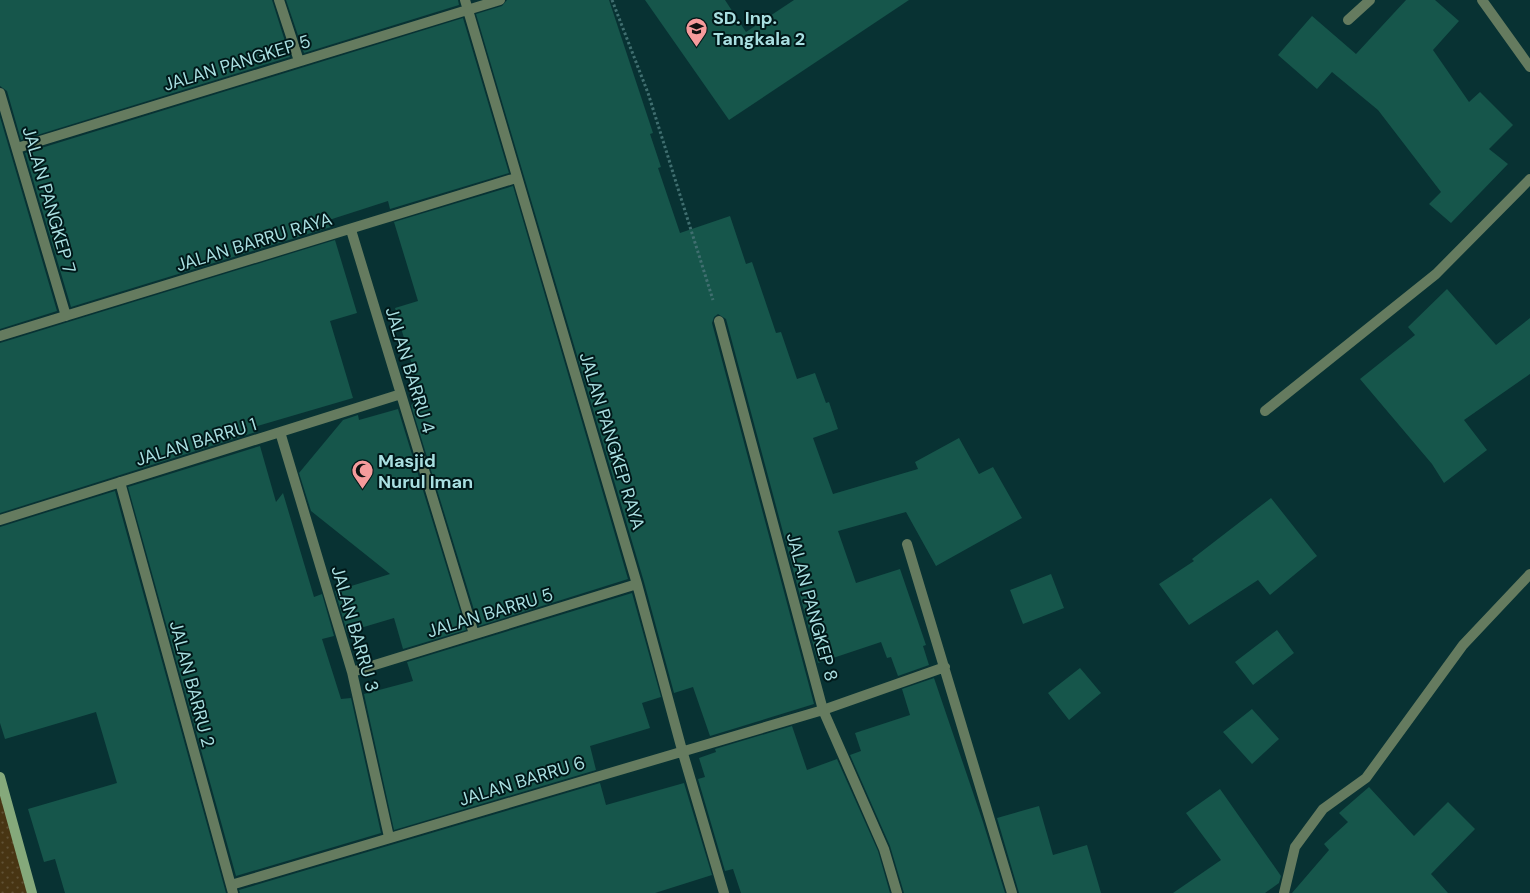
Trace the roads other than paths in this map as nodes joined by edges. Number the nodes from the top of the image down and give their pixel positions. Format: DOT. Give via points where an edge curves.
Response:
graph roads {
  1 [pos="279,0"];
  2 [pos="464,0"];
  3 [pos="500,0"];
  4 [pos="1370,0"];
  5 [pos="1482,0"];
  6 [pos="468,11"];
  7 [pos="1348,20"];
  8 [pos="299,61"];
  9 [pos="1530,67"];
  10 [pos="0,93"];
  11 [pos="17,148"];
  12 [pos="516,178"];
  13 [pos="1530,179"];
  14 [pos="350,230"];
  15 [pos="66,316"];
  16 [pos="719,321"];
  17 [pos="0,336"];
  18 [pos="401,394"];
  19 [pos="1265,411"];
  20 [pos="280,432"];
  21 [pos="120,482"];
  22 [pos="0,520"];
  23 [pos="906,544"];
  24 [pos="1530,574"];
  25 [pos="637,584"];
  26 [pos="474,634"];
  27 [pos="945,667"];
  28 [pos="352,672"];
  29 [pos="823,710"];
  30 [pos="682,750"];
  31 [pos="0,777"];
  32 [pos="389,837"];
  33 [pos="232,889"];
  34 [pos="32,893"];
  35 [pos="724,893"];
  36 [pos="898,893"];
  37 [pos="1012,893"];
  38 [pos="1284,893"];
  1 -- 8 [label="street"];
  2 -- 6 [label="street, JALAN PANGKEP RAYA"];
  3 -- 6 [label="street"];
  4 -- 7 [label="street"];
  5 -- 9 [label="street"];
  6 -- 8 [label="street, JALAN PANGKEP 5"];
  6 -- 12 [label="street, JALAN PANGKEP RAYA"];
  8 -- 11 [label="street, JALAN PANGKEP 5"];
  10 -- 11 [label="street, JALAN PANGKEP 7"];
  11 -- 15 [label="street, JALAN PANGKEP 7"];
  12 -- 14 [label="street, JALAN BARRU RAYA"];
  12 -- 25 [label="street, JALAN PANGKEP RAYA"];
  13 -- 19 [label="street" via="1436,274"];
  14 -- 15 [label="street, JALAN BARRU RAYA"];
  14 -- 18 [label="street, JALAN BARRU 4"];
  15 -- 17 [label="street, JALAN BARRU RAYA"];
  16 -- 29 [label="street, JALAN PANGKEP 8"];
  18 -- 20 [label="street, JALAN BARRU 1"];
  18 -- 26 [label="street, JALAN BARRU 4"];
  20 -- 21 [label="street, JALAN BARRU 1"];
  20 -- 28 [label="street, JALAN BARRU 3"];
  21 -- 22 [label="street, JALAN BARRU 1"];
  21 -- 33 [label="street, JALAN BARRU 2"];
  23 -- 27 [label="street"];
  24 -- 38 [label="street" via="1463,645 1366,778 1323,809 1296,847"];
  25 -- 26 [label="street, JALAN BARRU 5"];
  25 -- 30 [label="street, JALAN PANGKEP RAYA"];
  26 -- 28 [label="street, JALAN BARRU 5"];
  27 -- 29 [label="street, JALAN BARRU 6"];
  27 -- 37 [label="street"];
  28 -- 32 [label="street, JALAN BARRU 3"];
  29 -- 30 [label="street, JALAN BARRU 6"];
  29 -- 36 [label="street, JALAN PANGKEP 8" via="884,849"];
  30 -- 32 [label="street, JALAN BARRU 6"];
  30 -- 35 [label="street, JALAN PANGKEP RAYA"];
  31 -- 34 [label="street"];
  32 -- 33 [label="street, JALAN BARRU 6"];
}
